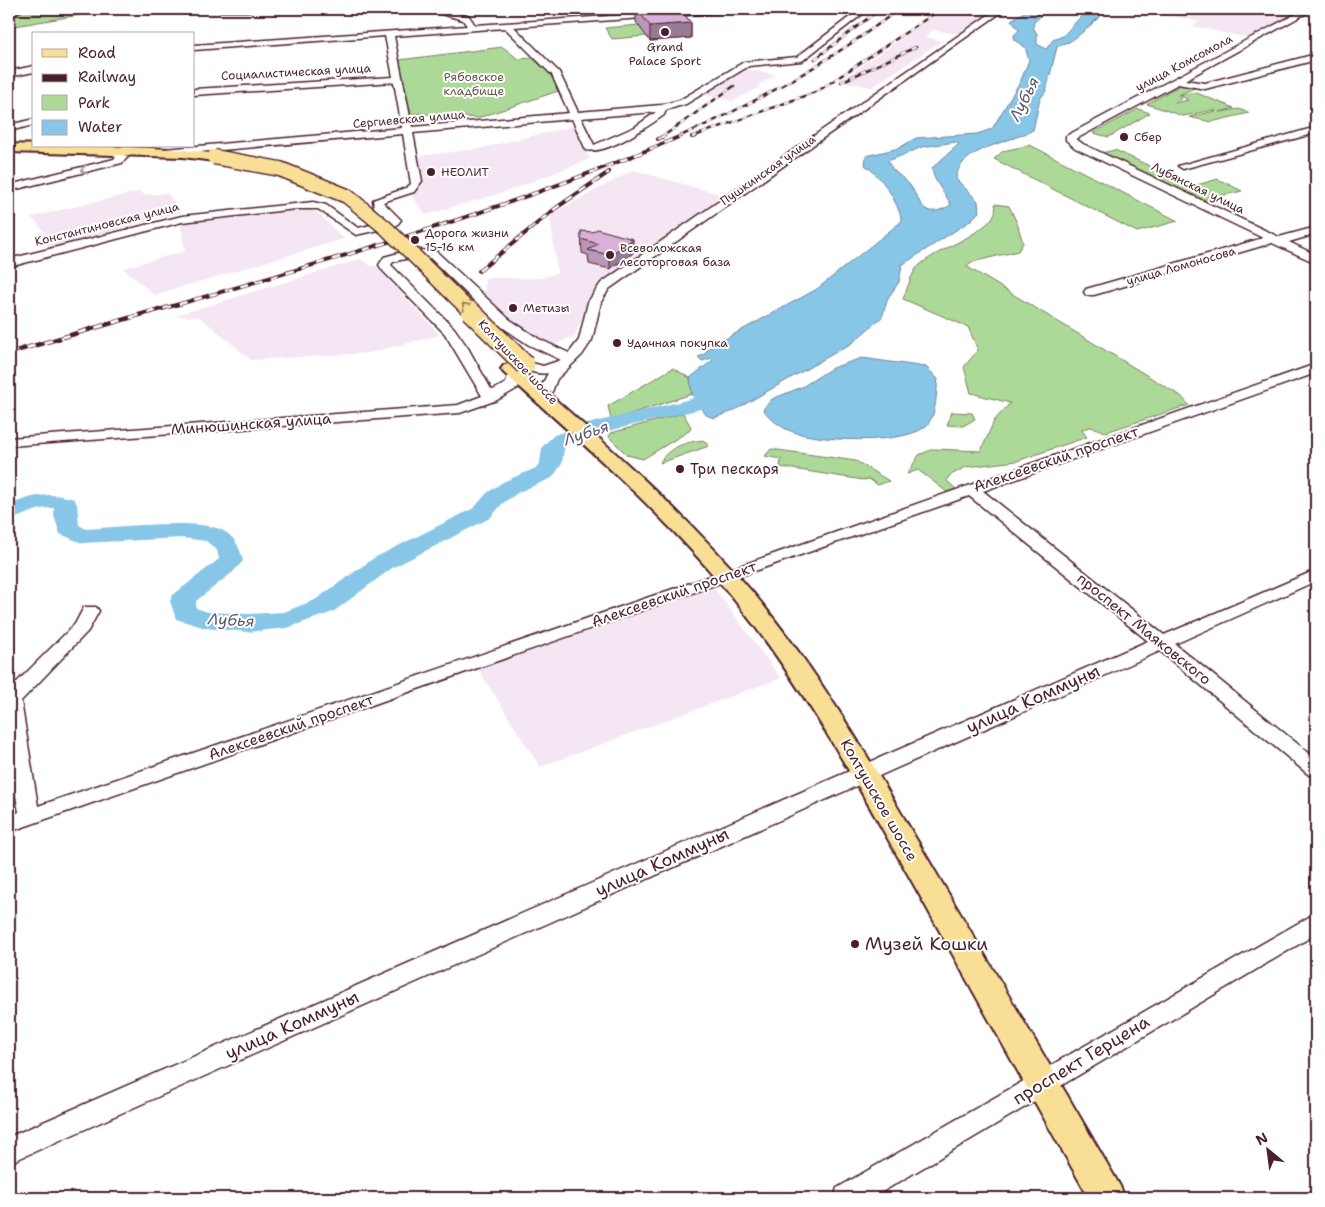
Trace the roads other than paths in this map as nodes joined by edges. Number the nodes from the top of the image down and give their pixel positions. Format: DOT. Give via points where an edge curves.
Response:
graph roads {
  1 [pos="20,9"];
  2 [pos="82,9"];
  3 [pos="251,9"];
  4 [pos="427,9"];
  5 [pos="472,9"];
  6 [pos="642,9"];
  7 [pos="743,9"];
  8 [pos="865,9"];
  9 [pos="1002,9"];
  10 [pos="1286,9"];
  11 [pos="1307,11"];
  12 [pos="9,15"];
  13 [pos="659,15"];
  14 [pos="460,16"];
  15 [pos="1316,16"];
  16 [pos="507,25"];
  17 [pos="472,28"];
  18 [pos="389,33"];
  19 [pos="195,47"];
  20 [pos="1316,57"];
  21 [pos="32,69"];
  22 [pos="9,74"];
  23 [pos="399,79"];
  24 [pos="1178,81"];
  25 [pos="195,92"];
  26 [pos="661,108"];
  27 [pos="576,117"];
  28 [pos="32,122"];
  29 [pos="9,128"];
  30 [pos="1316,130"];
  31 [pos="409,132"];
  32 [pos="1070,138"];
  33 [pos="9,148"];
  34 [pos="61,150"];
  35 [pos="117,154"];
  36 [pos="213,155"];
  37 [pos="1183,166"];
  38 [pos="9,188"];
  39 [pos="1316,230"];
  40 [pos="1275,240"];
  41 [pos="1316,259"];
  42 [pos="9,263"];
  43 [pos="1090,292"];
  44 [pos="570,359"];
  45 [pos="1316,368"];
  46 [pos="517,369"];
  47 [pos="541,391"];
  48 [pos="492,397"];
  49 [pos="9,442"];
  50 [pos="970,489"];
  51 [pos="1316,575"];
  52 [pos="726,576"];
  53 [pos="90,611"];
  54 [pos="1162,643"];
  55 [pos="10,695"];
  56 [pos="1316,770"];
  57 [pos="864,773"];
  58 [pos="30,817"];
  59 [pos="9,824"];
  60 [pos="1316,923"];
  61 [pos="1042,1082"];
  62 [pos="9,1150"];
  63 [pos="847,1198"];
  64 [pos="1108,1198"];
  1 -- 12 [label="street"];
  2 -- 3 [label="street"];
  4 -- 14 [label="street"];
  5 -- 14 [label="street"];
  6 -- 13 [label="street"];
  7 -- 13 [label="street"];
  8 -- 26 [label="street, Сергиевская улица" via="799,59 751,62 683,102"];
  9 -- 44 [label="street, Пушкинская улица" via="617,276 594,301 584,342"];
  10 -- 11 [label="street"];
  11 -- 15 [label="street"];
  11 -- 24 [label="street, улица Комсомола"];
  13 -- 16 [label="street"];
  14 -- 17 [label="street" via="469,20"];
  16 -- 17 [label="street"];
  16 -- 27 [label="street" via="556,74"];
  17 -- 18 [label="street"];
  18 -- 19 [label="street"];
  18 -- 23 [label="street"];
  20 -- 24 [label="street" via="1205,86"];
  21 -- 22 [label="street"];
  23 -- 25 [label="street, Социалистическая улица"];
  23 -- 31 [label="street"];
  24 -- 32 [label="street, улица Комсомола"];
  26 -- 27 [label="street, Сергиевская улица"];
  26 -- 27 [label="street" via="661,113 638,129 594,149 590,148"];
  27 -- 31 [label="street, Сергиевская улица"];
  28 -- 29 [label="street"];
  30 -- 37 [label="street"];
  31 -- 36 [label="street, Сергиевская улица"];
  31 -- 42 [label="street, Константиновская улица" via="416,185 377,202 395,222 361,232 352,230 322,207 302,205 182,219"];
  32 -- 40 [label="street, Лубянская улица" via="1079,146"];
  33 -- 34 [label="main road, Колтушское шоссе"];
  34 -- 35 [label="main road, Колтушское шоссе"];
  34 -- 36 [label="main road, Колтушское шоссе"];
  35 -- 36 [label="main road, Колтушское шоссе"];
  35 -- 38 [label="street, one-way" via="122,159"];
  36 -- 46 [label="main road, Колтушское шоссе" via="292,180 335,200"];
  39 -- 40 [label="street, улица Ломоносова"];
  40 -- 41 [label="street, Лубянская улица"];
  40 -- 43 [label="street, улица Ломоносова"];
  44 -- 46 [label="street" via="560,366 542,370"];
  44 -- 47 [label="street, Пушкинская улица"];
  44 -- 48 [label="street" via="534,342 504,322 433,255 413,253 388,260 387,268 457,340 482,388"];
  45 -- 50 [label="street, Алексеевский проспект"];
  46 -- 47 [label="main road, Колтушское шоссе"];
  46 -- 48 [label="street, Минюшинская улица" via="513,385"];
  47 -- 48 [label="street, Минюшинская улица" via="518,390"];
  47 -- 52 [label="main road, Колтушское шоссе"];
  48 -- 49 [label="street, Минюшинская улица" via="468,407 442,412"];
  50 -- 52 [label="street, Алексеевский проспект"];
  50 -- 54 [label="street, проспект Маяковского"];
  51 -- 54 [label="street, улица Коммуны"];
  52 -- 57 [label="main road, Колтушское шоссе" via="770,628"];
  52 -- 58 [label="street, Алексеевский проспект"];
  53 -- 55 [label="street" via="82,628"];
  54 -- 56 [label="street, проспект Маяковского"];
  54 -- 57 [label="street, улица Коммуны"];
  55 -- 58 [label="street"];
  57 -- 61 [label="main road, Колтушское шоссе"];
  57 -- 62 [label="street, улица Коммуны"];
  58 -- 59 [label="street, Алексеевский проспект"];
  60 -- 61 [label="street, проспект Герцена"];
  61 -- 63 [label="street, проспект Герцена"];
  61 -- 64 [label="main road, Колтушское шоссе"];
}
